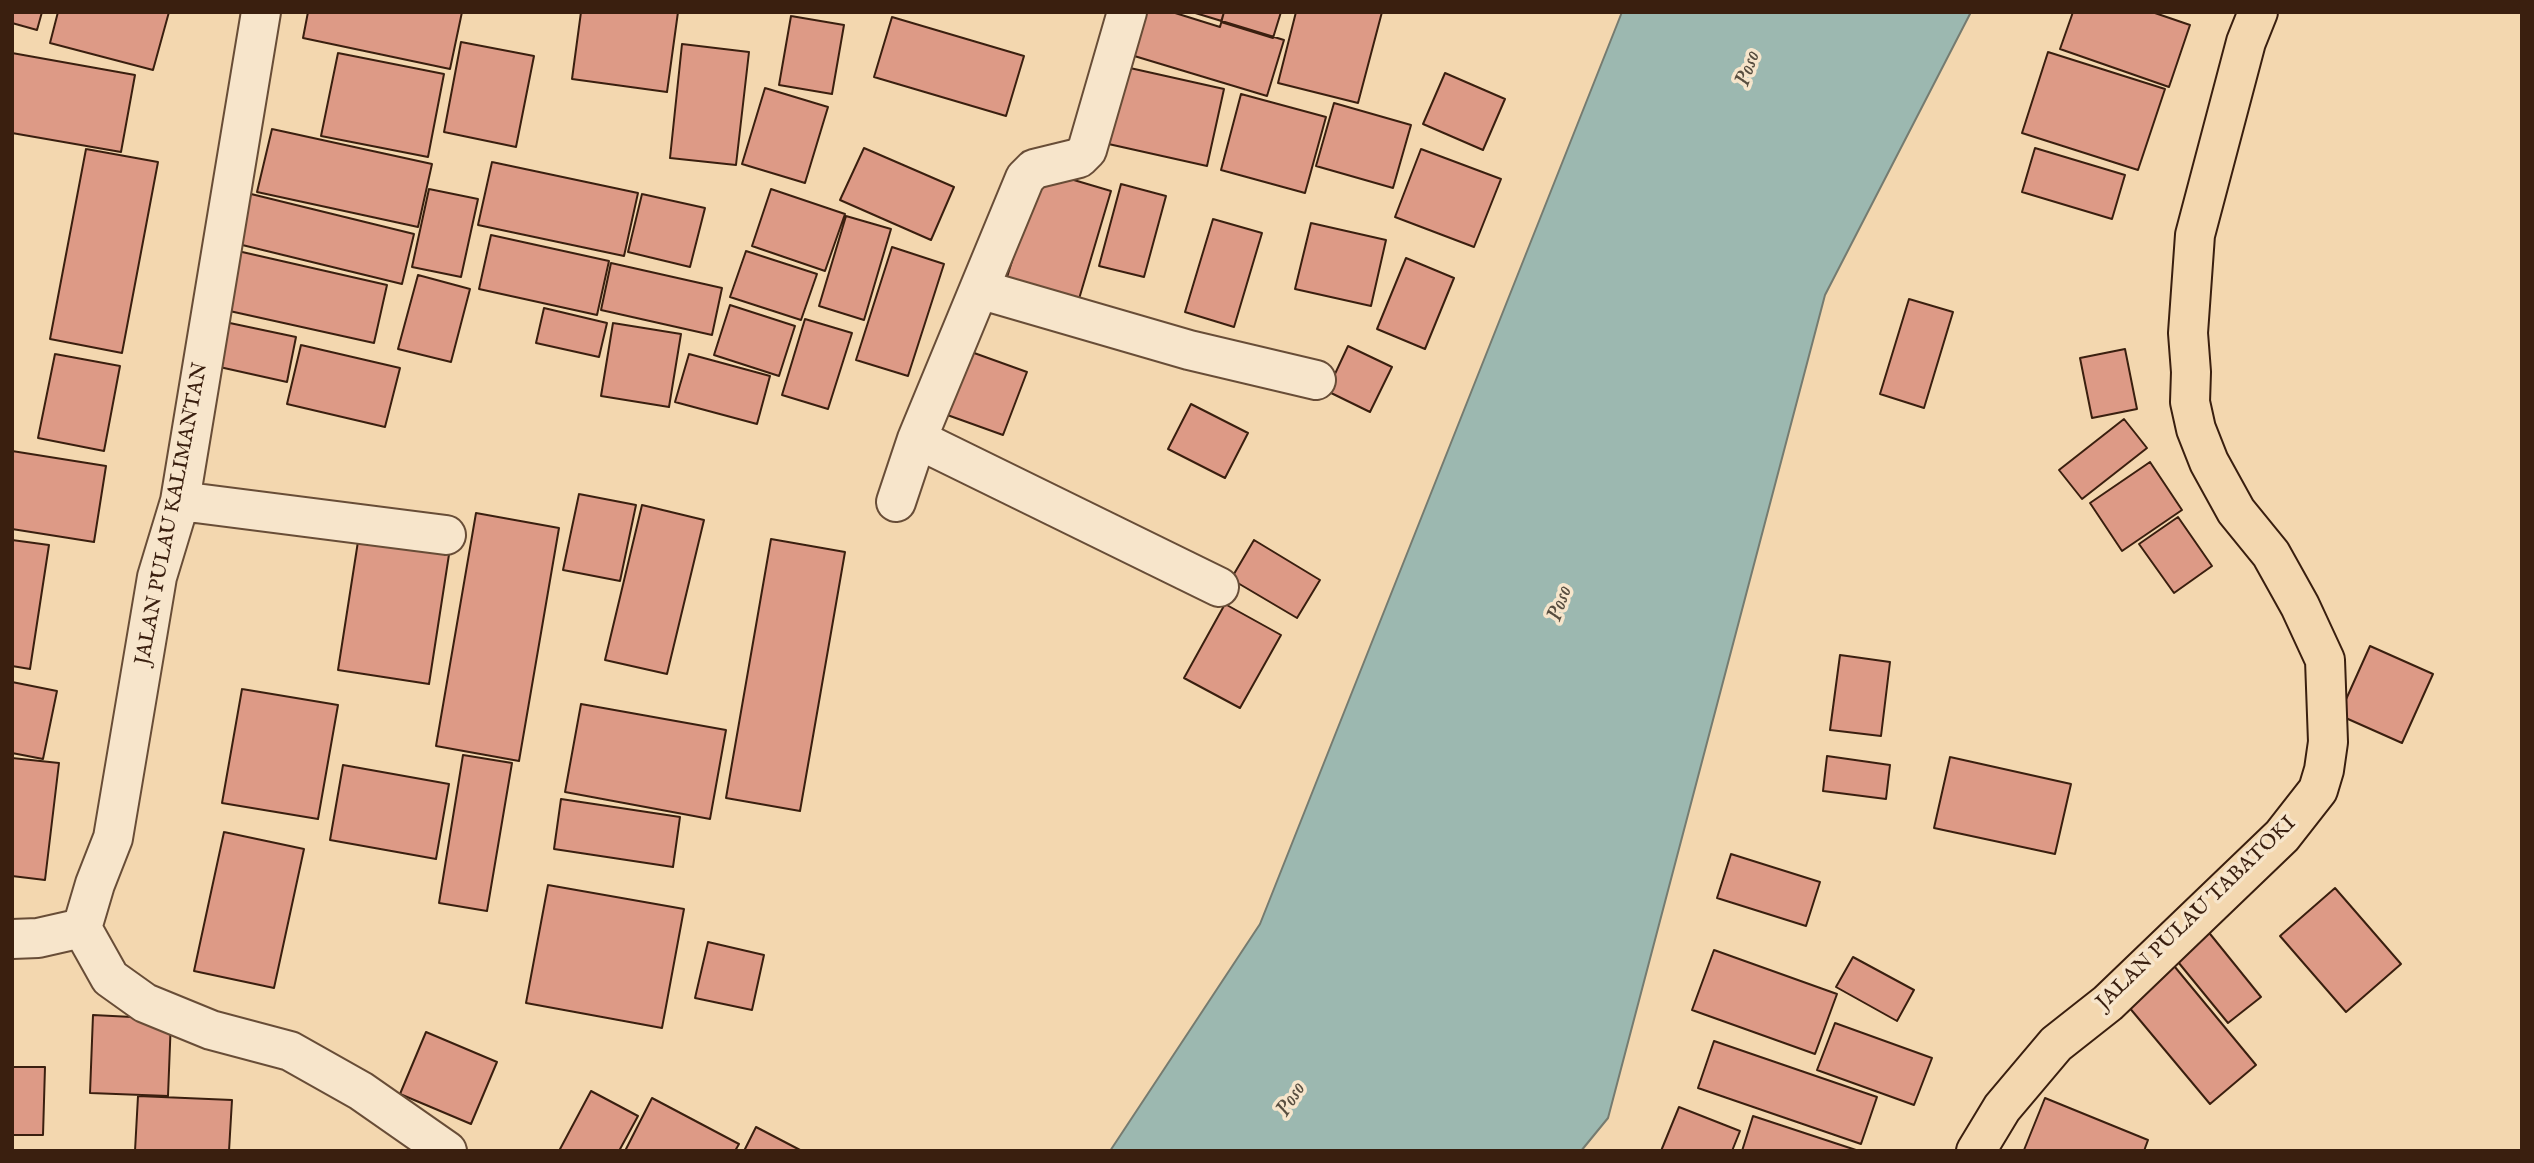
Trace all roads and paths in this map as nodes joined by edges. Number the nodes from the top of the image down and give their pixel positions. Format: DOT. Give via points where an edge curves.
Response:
graph roads {
  1 [pos="261,12"];
  2 [pos="1127,12"];
  3 [pos="2258,12"];
  4 [pos="979,289"];
  5 [pos="1316,380"];
  6 [pos="917,439"];
  7 [pos="180,501"];
  8 [pos="896,502"];
  9 [pos="446,535"];
  10 [pos="1219,587"];
  11 [pos="82,928"];
  12 [pos="12,939"];
  13 [pos="447,1151"];
  14 [pos="1976,1151"];
  1 -- 7 [label="street, JALAN PULAU KALIMANTAN"];
  2 -- 4 [label="street" via="1087,150 1079,158 1029,173"];
  3 -- 14 [label="highway, JALAN PULAU TABATOKI" via="2195,235 2188,333 2190,402 2209,463 2236,511 2271,554 2325,660 2328,742 2323,771 2318,790 2282,836 2108,1003 2056,1044 2002,1108"];
  4 -- 5 [label="street" via="1189,350"];
  4 -- 6 [label="street"];
  6 -- 8 [label="street"];
  6 -- 10 [label="street"];
  7 -- 9 [label="street"];
  7 -- 11 [label="street, JALAN PULAU KALIMANTAN" via="157,577 113,838"];
  11 -- 12 [label="street"];
  11 -- 13 [label="street" via="110,978 145,1003 211,1030 290,1051 361,1091"];
}
